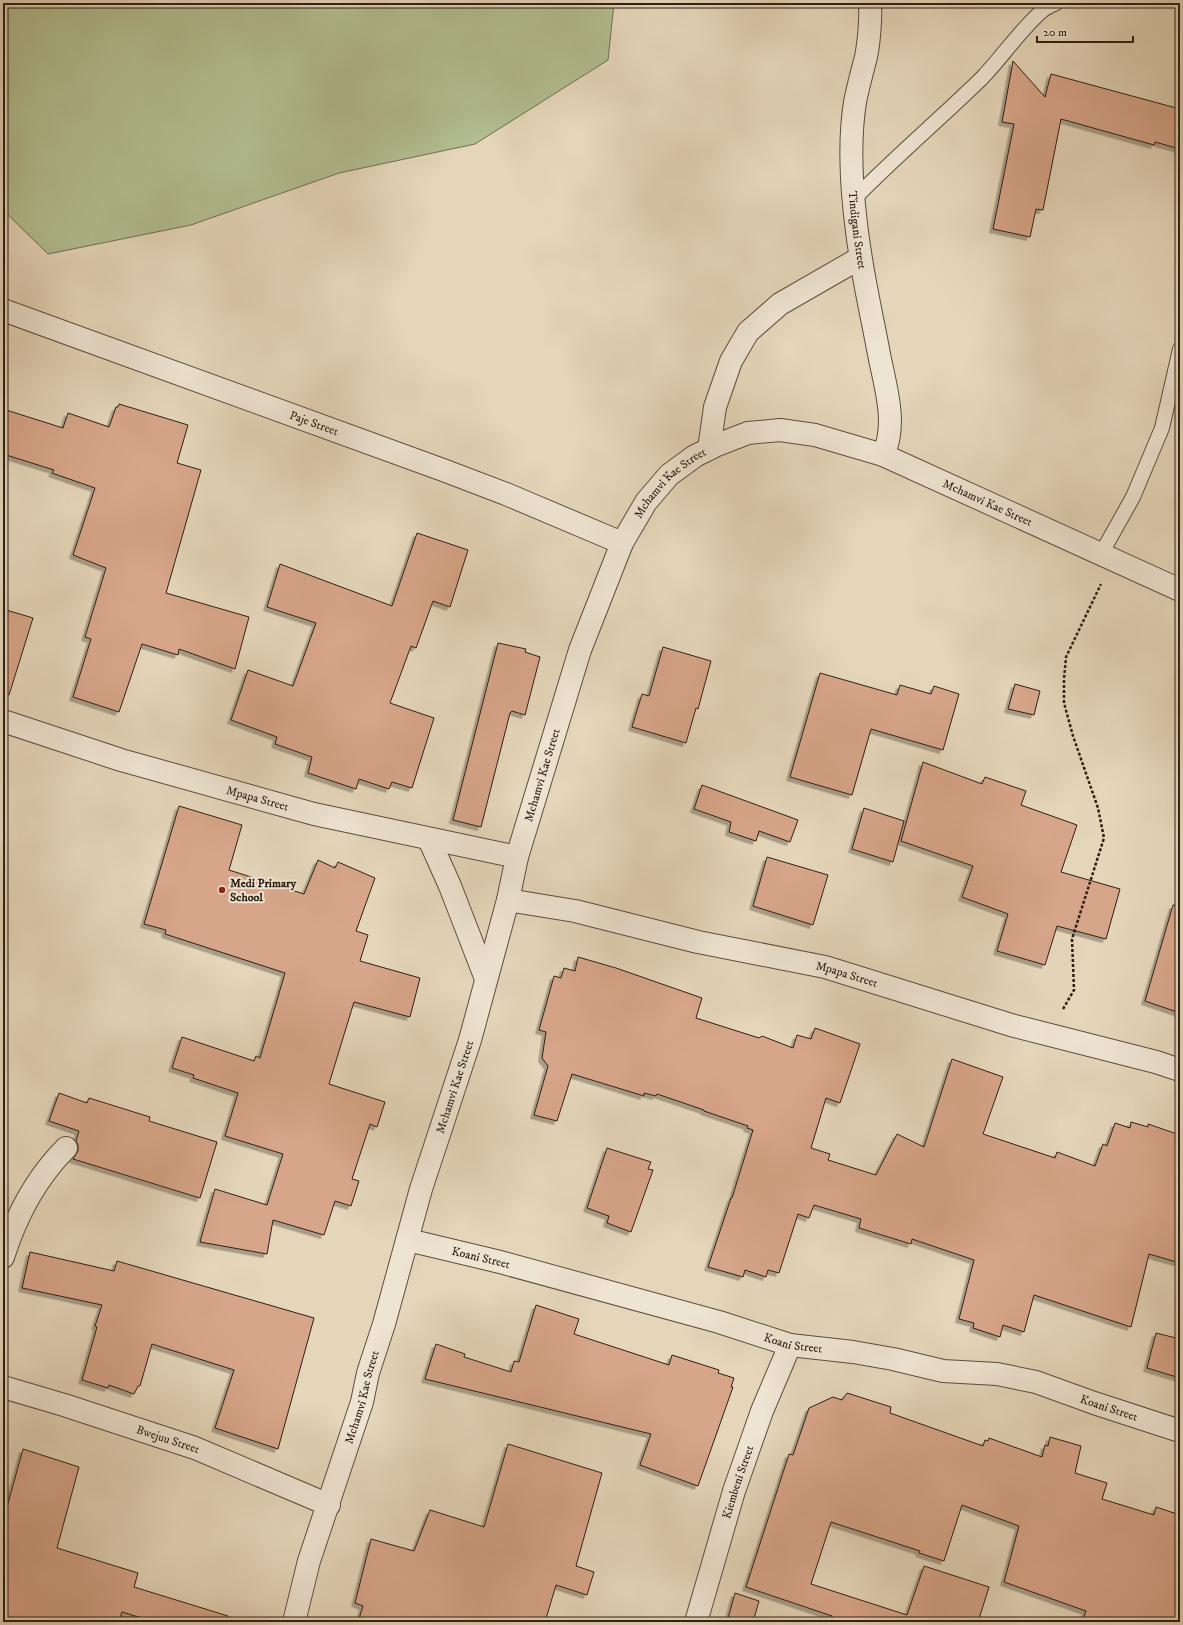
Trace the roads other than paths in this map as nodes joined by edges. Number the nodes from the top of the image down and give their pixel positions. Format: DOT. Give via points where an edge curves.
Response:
graph roads {
  1 [pos="870,3"];
  2 [pos="1049,5"];
  3 [pos="854,199"];
  4 [pos="860,258"];
  5 [pos="3,310"];
  6 [pos="1180,349"];
  7 [pos="709,449"];
  8 [pos="883,455"];
  9 [pos="622,543"];
  10 [pos="1107,557"];
  11 [pos="1180,590"];
  12 [pos="3,721"];
  13 [pos="429,839"];
  14 [pos="517,858"];
  15 [pos="508,900"];
  16 [pos="486,979"];
  17 [pos="1180,1070"];
  18 [pos="66,1148"];
  19 [pos="408,1240"];
  20 [pos="3,1257"];
  21 [pos="790,1345"];
  22 [pos="3,1387"];
  23 [pos="1180,1431"];
  24 [pos="329,1505"];
  25 [pos="294,1622"];
  26 [pos="696,1622"];
  1 -- 3 [label="street, Tindigani Street" via="866,56 855,102 852,131"];
  2 -- 3 [label="lane" via="1018,34 982,78"];
  3 -- 4 [label="street, Tindigani Street"];
  4 -- 7 [label="street" via="780,304 748,332 731,360 715,407"];
  4 -- 8 [label="street, Tindigani Street" via="887,390 889,436"];
  5 -- 9 [label="street, Paje Street" via="450,472"];
  6 -- 10 [label="lane" via="1162,428"];
  7 -- 8 [label="street, Mchamvi Kae Street" via="748,433 780,430 815,436"];
  7 -- 9 [label="street, Mchamvi Kae Street" via="669,475 646,502"];
  8 -- 10 [label="street, Mchamvi Kae Street"];
  9 -- 14 [label="street, Mchamvi Kae Street" via="580,650"];
  10 -- 11 [label="street, Mchamvi Kae Street"];
  12 -- 13 [label="street, Mpapa Street" via="121,760 253,798"];
  13 -- 14 [label="street, Mpapa Street"];
  13 -- 16 [label="street"];
  14 -- 15 [label="street, Mchamvi Kae Street"];
  15 -- 16 [label="street, Mchamvi Kae Street"];
  15 -- 17 [label="street, Mpapa Street" via="575,911 698,942 825,967 1011,1025"];
  16 -- 19 [label="street, Mchamvi Kae Street" via="470,1040"];
  18 -- 20 [label="street" via="52,1162 32,1190 10,1233"];
  19 -- 21 [label="street, Koani Street" via="500,1262 719,1322"];
  19 -- 24 [label="street, Mchamvi Kae Street" via="368,1373 362,1402"];
  21 -- 23 [label="street, Koani Street" via="886,1357 943,1371 997,1374 1036,1382"];
  21 -- 26 [label="street, Kiembeni Street" via="762,1411 734,1491"];
  22 -- 24 [label="street, Bwejuu Street" via="195,1448"];
  24 -- 25 [label="street, Mchamvi Kae Street" via="310,1561"];
}
